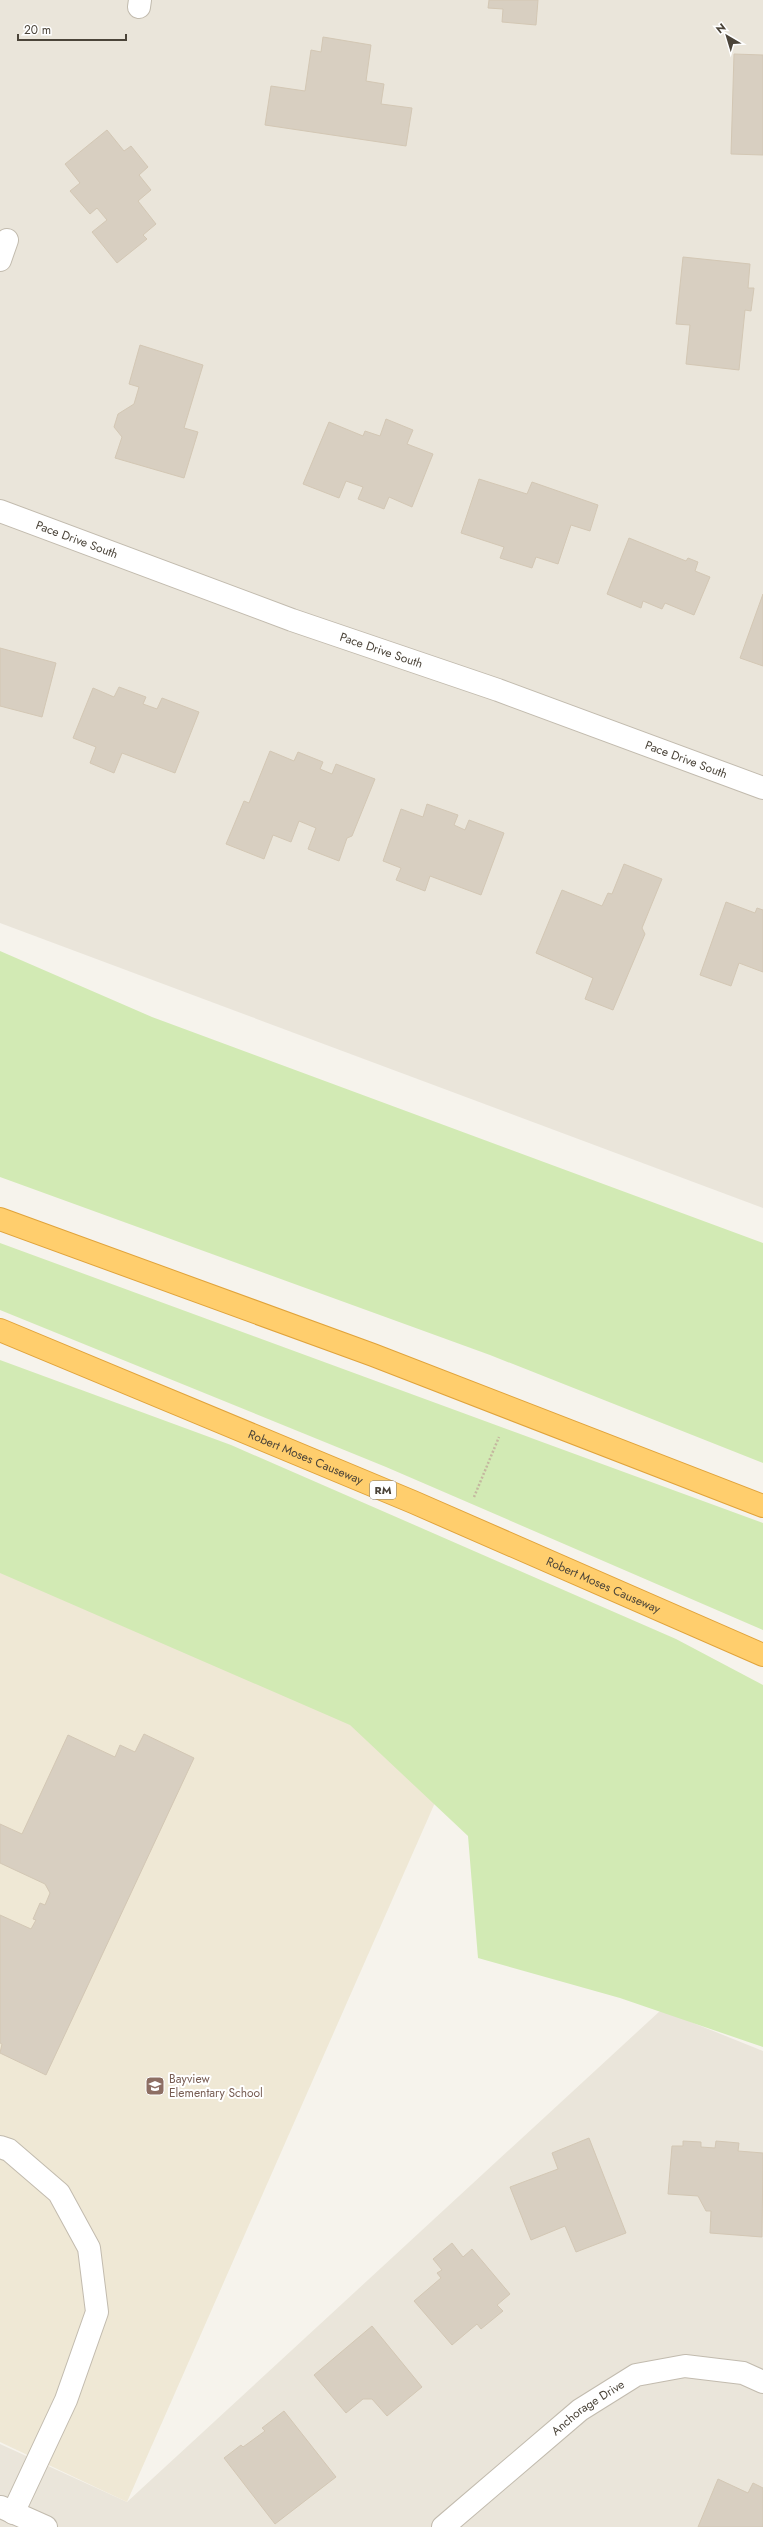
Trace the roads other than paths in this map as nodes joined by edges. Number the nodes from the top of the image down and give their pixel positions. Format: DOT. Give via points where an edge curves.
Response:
graph roads {
  1 [pos="7,240"];
  2 [pos="0,260"];
  3 [pos="0,511"];
  4 [pos="763,788"];
  5 [pos="0,1219"];
  6 [pos="0,1330"];
  7 [pos="763,1506"];
  8 [pos="763,1655"];
  9 [pos="0,2146"];
  10 [pos="763,2382"];
  11 [pos="7,2510"];
  12 [pos="46,2527"];
  13 [pos="443,2527"];
  1 -- 2 [label="street"];
  3 -- 4 [label="street, Pace Drive South" via="292,620 498,690"];
  5 -- 7 [label="highway" via="373,1355"];
  6 -- 8 [label="highway, Robert Moses Causeway / RM" via="463,1524"];
  9 -- 11 [label="street" via="9,2150 59,2193 89,2248 97,2312 66,2400"];
  10 -- 13 [label="street, Anchorage Drive" via="743,2373 685,2366 636,2375 580,2410"];
  11 -- 12 [label="street"];
}
